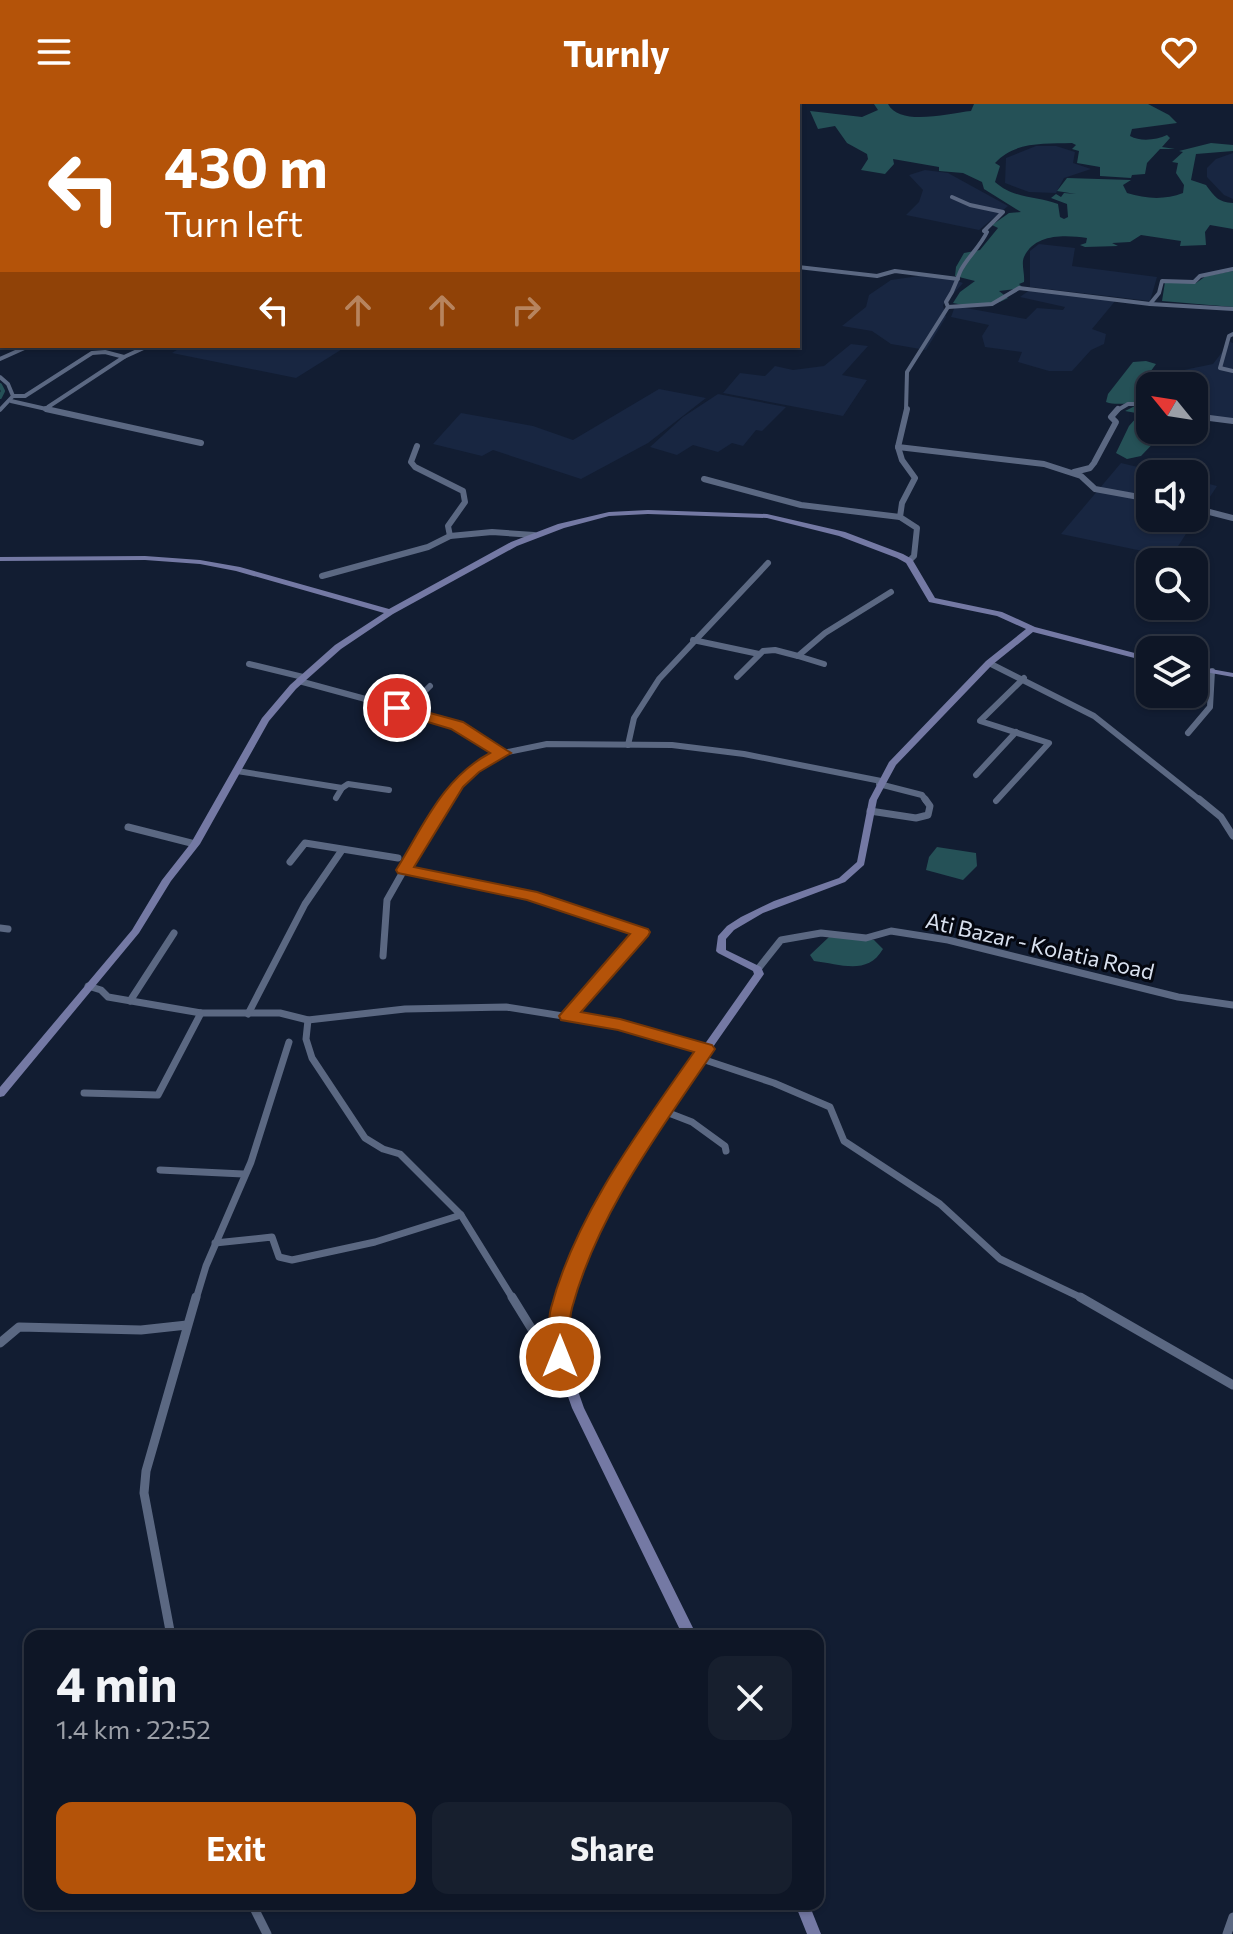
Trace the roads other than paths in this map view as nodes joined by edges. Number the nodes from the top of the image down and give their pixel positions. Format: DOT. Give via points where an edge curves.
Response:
graph roads {
  1 [pos="952,197"];
  2 [pos="800,267"];
  3 [pos="1233,269"];
  4 [pos="958,279"];
  5 [pos="1150,304"];
  6 [pos="948,307"];
  7 [pos="1233,309"];
  8 [pos="1233,334"];
  9 [pos="25,348"];
  10 [pos="144,348"];
  11 [pos="124,357"];
  12 [pos="0,359"];
  13 [pos="1233,371"];
  14 [pos="0,377"];
  15 [pos="12,399"];
  16 [pos="1136,403"];
  17 [pos="48,407"];
  18 [pos="0,410"];
  19 [pos="1208,418"];
  20 [pos="1233,421"];
  21 [pos="201,443"];
  22 [pos="417,446"];
  23 [pos="898,447"];
  24 [pos="1073,472"];
  25 [pos="704,479"];
  26 [pos="1136,496"];
  27 [pos="1208,512"];
  28 [pos="900,517"];
  29 [pos="1233,518"];
  30 [pos="534,535"];
  31 [pos="450,536"];
  32 [pos="0,559"];
  33 [pos="909,561"];
  34 [pos="768,563"];
  35 [pos="322,576"];
  36 [pos="891,592"];
  37 [pos="390,612"];
  38 [pos="1032,629"];
  39 [pos="693,640"];
  40 [pos="759,654"];
  41 [pos="798,656"];
  42 [pos="1136,656"];
  43 [pos="990,661"];
  44 [pos="249,664"];
  45 [pos="824,664"];
  46 [pos="1208,670"];
  47 [pos="1212,671"];
  48 [pos="1233,675"];
  49 [pos="737,677"];
  50 [pos="1024,678"];
  51 [pos="301,679"];
  52 [pos="430,686"];
  53 [pos="406,710"];
  54 [pos="1016,732"];
  55 [pos="1188,733"];
  56 [pos="628,745"];
  57 [pos="503,753"];
  58 [pos="237,771"];
  59 [pos="976,775"];
  60 [pos="880,782"];
  61 [pos="342,788"];
  62 [pos="389,790"];
  63 [pos="336,798"];
  64 [pos="996,801"];
  65 [pos="870,811"];
  66 [pos="128,827"];
  67 [pos="1233,836"];
  68 [pos="195,844"];
  69 [pos="342,850"];
  70 [pos="398,858"];
  71 [pos="290,862"];
  72 [pos="404,870"];
  73 [pos="174,933"];
  74 [pos="383,956"];
  75 [pos="758,969"];
  76 [pos="88,986"];
  77 [pos="130,1001"];
  78 [pos="1233,1005"];
  79 [pos="201,1013"];
  80 [pos="248,1014"];
  81 [pos="568,1016"];
  82 [pos="308,1020"];
  83 [pos="289,1042"];
  84 [pos="702,1053"];
  85 [pos="84,1093"];
  86 [pos="0,1094"];
  87 [pos="661,1110"];
  88 [pos="726,1151"];
  89 [pos="160,1170"];
  90 [pos="243,1174"];
  91 [pos="461,1215"];
  92 [pos="215,1243"];
  93 [pos="187,1325"];
  94 [pos="0,1343"];
  95 [pos="560,1357"];
  96 [pos="1233,1385"];
  97 [pos="170,1630"];
  98 [pos="687,1630"];
  99 [pos="255,1910"];
  100 [pos="804,1910"];
  101 [pos="1233,1917"];
  102 [pos="267,1934"];
  103 [pos="814,1934"];
  104 [pos="1227,1934"];
  1 -- 4 [label="street" via="1003,212 984,231 979,249"];
  2 -- 4 [label="street"];
  3 -- 5 [label="street" via="1194,282 1162,281"];
  4 -- 6 [label="street"];
  5 -- 6 [label="street" via="1019,288 992,304"];
  5 -- 7 [label="street"];
  6 -- 23 [label="street" via="907,372 908,404"];
  8 -- 13 [label="street" via="1225,343 1220,368"];
  9 -- 12 [label="street"];
  10 -- 11 [label="street"];
  11 -- 15 [label="street" via="92,353"];
  11 -- 17 [label="street"];
  14 -- 15 [label="street"];
  15 -- 17 [label="street"];
  15 -- 18 [label="street"];
  16 -- 24 [label="street" via="1115,410 1111,417 1116,422 1097,458 1090,468"];
  17 -- 21 [label="street"];
  19 -- 20 [label="street"];
  22 -- 31 [label="street" via="411,462 415,467 463,491 465,502 448,526"];
  23 -- 24 [label="street" via="970,453"];
  23 -- 28 [label="street" via="915,478"];
  24 -- 26 [label="street" via="1095,489"];
  25 -- 28 [label="street" via="791,505"];
  27 -- 29 [label="street"];
  28 -- 33 [label="street" via="917,528"];
  30 -- 31 [label="street"];
  30 -- 33 [label="main road" via="627,512 756,515 842,534"];
  30 -- 37 [label="main road"];
  31 -- 35 [label="street"];
  32 -- 37 [label="main road" via="200,562"];
  33 -- 38 [label="main road" via="932,600 999,614"];
  34 -- 39 [label="street"];
  36 -- 41 [label="street"];
  37 -- 51 [label="main road"];
  38 -- 42 [label="main road"];
  38 -- 43 [label="main road"];
  39 -- 40 [label="street"];
  39 -- 56 [label="street" via="634,718"];
  40 -- 41 [label="street" via="767,649"];
  40 -- 49 [label="street"];
  41 -- 45 [label="street"];
  43 -- 50 [label="street"];
  43 -- 60 [label="main road"];
  44 -- 51 [label="street"];
  46 -- 47 [label="main road"];
  47 -- 48 [label="main road"];
  47 -- 55 [label="street" via="1210,707"];
  50 -- 54 [label="street" via="980,721"];
  50 -- 67 [label="street" via="1094,716 1136,747 1221,817"];
  51 -- 53 [label="street"];
  51 -- 58 [label="main road" via="265,720"];
  52 -- 53 [label="street"];
  53 -- 57 [label="street" via="457,725"];
  54 -- 59 [label="street"];
  54 -- 64 [label="street" via="1049,743"];
  56 -- 57 [label="street" via="547,744"];
  56 -- 60 [label="street" via="744,754"];
  57 -- 72 [label="street" via="473,768 457,785"];
  58 -- 61 [label="street"];
  58 -- 68 [label="main road"];
  60 -- 65 [label="main road"];
  60 -- 65 [label="street" via="922,795 930,806 928,815"];
  61 -- 62 [label="street" via="348,784"];
  61 -- 63 [label="street"];
  65 -- 75 [label="main road" via="861,863 854,872 761,911 721,938 721,951"];
  66 -- 68 [label="street"];
  68 -- 76 [label="main road" via="136,931"];
  69 -- 70 [label="street"];
  69 -- 71 [label="street" via="305,843"];
  69 -- 80 [label="street" via="305,904"];
  72 -- 74 [label="street" via="385,900"];
  72 -- 81 [label="street" via="531,896 642,932"];
  73 -- 77 [label="street"];
  75 -- 78 [label="street, Ati Bazar - Kolatia Road" via="781,940 821,933 866,938 891,931"];
  75 -- 84 [label="main road"];
  76 -- 77 [label="street"];
  76 -- 86 [label="main road"];
  77 -- 79 [label="street"];
  79 -- 80 [label="street"];
  79 -- 85 [label="street" via="158,1095"];
  80 -- 82 [label="street" via="280,1013"];
  81 -- 82 [label="street" via="506,1007 405,1009"];
  81 -- 84 [label="street" via="620,1025"];
  82 -- 91 [label="street" via="312,1058 365,1138 400,1154"];
  83 -- 90 [label="street" via="272,1103"];
  84 -- 87 [label="main road"];
  84 -- 96 [label="street" via="830,1107 844,1141 940,1204 1000,1259 1092,1303"];
  87 -- 88 [label="street" via="692,1122"];
  87 -- 95 [label="main road" via="586,1242 560,1311"];
  89 -- 90 [label="street"];
  90 -- 92 [label="street"];
  91 -- 92 [label="street" via="292,1260 279,1257 272,1237"];
  91 -- 95 [label="street" via="549,1357"];
  92 -- 93 [label="street"];
  93 -- 94 [label="street" via="141,1330 19,1327"];
  93 -- 97 [label="street" via="144,1493"];
  95 -- 98 [label="main road" via="583,1419"];
  99 -- 102 [label="street"];
  100 -- 103 [label="main road"];
  101 -- 104 [label="street"];
}
